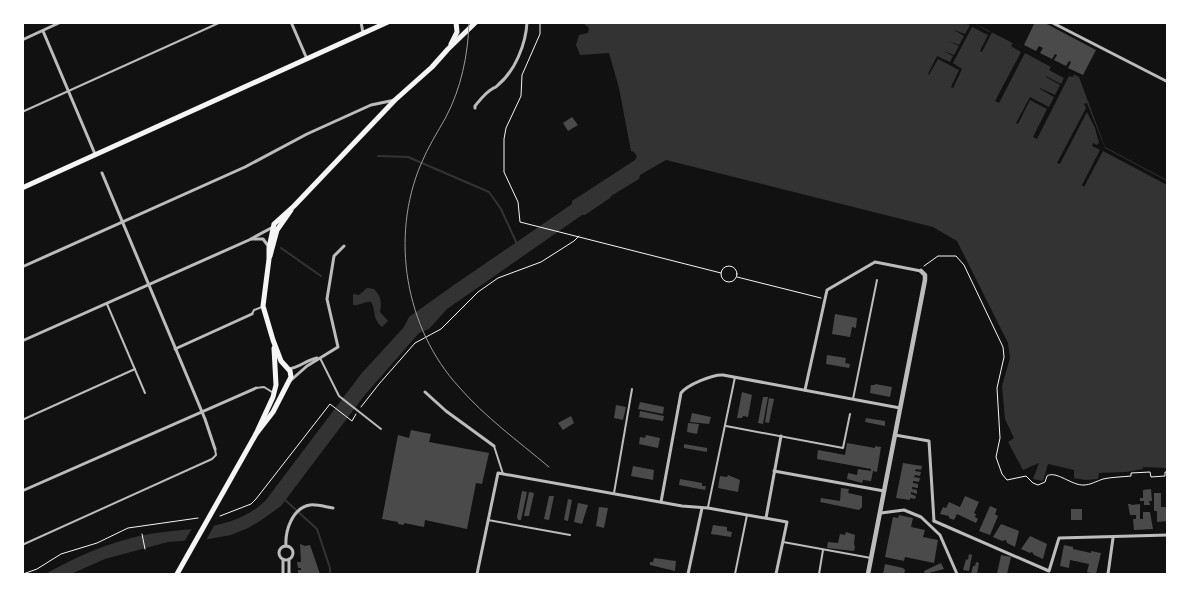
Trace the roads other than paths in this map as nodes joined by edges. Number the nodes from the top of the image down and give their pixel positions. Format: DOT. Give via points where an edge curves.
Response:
graph roads {
  1 [pos="61,22"];
  2 [pos="221,22"];
  3 [pos="291,22"];
  4 [pos="361,22"];
  5 [pos="388,22"];
  6 [pos="456,22"];
  7 [pos="476,22"];
  8 [pos="527,22"];
  9 [pos="1051,22"];
  10 [pos="43,30"];
  11 [pos="363,34"];
  12 [pos="22,40"];
  13 [pos="448,49"];
  14 [pos="307,59"];
  15 [pos="1168,82"];
  16 [pos="68,92"];
  17 [pos="395,100"];
  18 [pos="475,108"];
  19 [pos="22,112"];
  20 [pos="95,154"];
  21 [pos="102,173"];
  22 [pos="22,188"];
  23 [pos="294,206"];
  24 [pos="122,222"];
  25 [pos="273,226"];
  26 [pos="249,240"];
  27 [pos="344,246"];
  28 [pos="269,248"];
  29 [pos="269,259"];
  30 [pos="22,267"];
  31 [pos="921,271"];
  32 [pos="877,280"];
  33 [pos="149,285"];
  34 [pos="107,304"];
  35 [pos="263,306"];
  36 [pos="252,314"];
  37 [pos="273,340"];
  38 [pos="22,341"];
  39 [pos="175,349"];
  40 [pos="320,358"];
  41 [pos="135,369"];
  42 [pos="287,369"];
  43 [pos="735,377"];
  44 [pos="276,378"];
  45 [pos="289,382"];
  46 [pos="256,388"];
  47 [pos="632,389"];
  48 [pos="805,390"];
  49 [pos="425,392"];
  50 [pos="145,393"];
  51 [pos="273,396"];
  52 [pos="853,399"];
  53 [pos="900,408"];
  54 [pos="202,411"];
  55 [pos="850,414"];
  56 [pos="22,420"];
  57 [pos="726,426"];
  58 [pos="381,429"];
  59 [pos="256,434"];
  60 [pos="895,435"];
  61 [pos="781,436"];
  62 [pos="494,446"];
  63 [pos="215,449"];
  64 [pos="774,471"];
  65 [pos="500,474"];
  66 [pos="22,491"];
  67 [pos="884,491"];
  68 [pos="614,493"];
  69 [pos="661,502"];
  70 [pos="333,508"];
  71 [pos="702,508"];
  72 [pos="708,508"];
  73 [pos="881,513"];
  74 [pos="748,515"];
  75 [pos="766,518"];
  76 [pos="488,520"];
  77 [pos="934,521"];
  78 [pos="931,525"];
  79 [pos="570,535"];
  80 [pos="1168,535"];
  81 [pos="1113,538"];
  82 [pos="782,542"];
  83 [pos="22,545"];
  84 [pos="286,546"];
  85 [pos="824,550"];
  86 [pos="289,558"];
  87 [pos="871,558"];
  88 [pos="283,559"];
  89 [pos="177,574"];
  90 [pos="283,574"];
  91 [pos="289,574"];
  92 [pos="477,574"];
  93 [pos="688,574"];
  94 [pos="735,574"];
  95 [pos="776,574"];
  96 [pos="818,574"];
  97 [pos="868,574"];
  98 [pos="957,574"];
  99 [pos="1108,574"];
  1 -- 10 [label="street"];
  2 -- 16 [label="lane"];
  3 -- 14 [label="street"];
  4 -- 11 [label="street"];
  5 -- 11 [label="main road"];
  6 -- 13 [label="main road" via="456,34"];
  7 -- 13 [label="main road"];
  8 -- 18 [label="street" via="526,37 509,72"];
  9 -- 15 [label="street"];
  10 -- 12 [label="street"];
  10 -- 16 [label="street"];
  11 -- 14 [label="main road"];
  13 -- 17 [label="main road"];
  14 -- 20 [label="main road"];
  16 -- 19 [label="lane"];
  16 -- 20 [label="street"];
  17 -- 23 [label="main road"];
  17 -- 24 [label="street" via="363,108 245,167"];
  20 -- 22 [label="main road"];
  21 -- 24 [label="street"];
  23 -- 25 [label="main road"];
  23 -- 29 [label="main road" via="277,230"];
  24 -- 30 [label="street"];
  24 -- 33 [label="street"];
  25 -- 26 [label="street"];
  25 -- 28 [label="main road"];
  26 -- 28 [label="street" via="263,239"];
  26 -- 33 [label="street"];
  27 -- 40 [label="street" via="334,256 327,301 338,347"];
  28 -- 29 [label="main road"];
  29 -- 35 [label="main road"];
  31 -- 48 [label="street" via="874,263 828,290"];
  31 -- 53 [label="street" via="925,278"];
  32 -- 52 [label="lane"];
  33 -- 34 [label="street"];
  33 -- 39 [label="street"];
  34 -- 38 [label="street"];
  34 -- 41 [label="lane"];
  35 -- 36 [label="lane"];
  35 -- 37 [label="main road"];
  36 -- 39 [label="street"];
  37 -- 42 [label="main road"];
  37 -- 44 [label="main road"];
  39 -- 54 [label="street"];
  40 -- 42 [label="street"];
  40 -- 45 [label="street"];
  40 -- 58 [label="lane" via="340,397"];
  41 -- 50 [label="lane"];
  41 -- 56 [label="lane"];
  42 -- 44 [label="main road" via="280,370"];
  42 -- 45 [label="main road" via="291,375"];
  43 -- 48 [label="street"];
  43 -- 57 [label="lane"];
  43 -- 69 [label="street" via="716,375 683,390"];
  44 -- 45 [label="main road" via="281,384"];
  44 -- 51 [label="main road"];
  45 -- 59 [label="main road" via="273,412"];
  46 -- 51 [label="lane" via="269,388"];
  46 -- 54 [label="street"];
  47 -- 68 [label="lane"];
  48 -- 52 [label="street"];
  49 -- 62 [label="street"];
  51 -- 59 [label="main road"];
  52 -- 53 [label="street"];
  53 -- 60 [label="street"];
  54 -- 63 [label="street"];
  54 -- 66 [label="street"];
  55 -- 61 [label="lane" via="843,448"];
  57 -- 61 [label="lane"];
  57 -- 72 [label="lane"];
  59 -- 89 [label="main road"];
  60 -- 67 [label="street"];
  60 -- 77 [label="street" via="929,441"];
  61 -- 64 [label="street"];
  62 -- 65 [label="lane"];
  63 -- 83 [label="lane" via="216,456 210,460"];
  64 -- 67 [label="street"];
  64 -- 75 [label="street"];
  65 -- 68 [label="street"];
  65 -- 76 [label="street"];
  67 -- 73 [label="street"];
  68 -- 69 [label="street"];
  69 -- 71 [label="street"];
  70 -- 84 [label="street" via="312,504 300,509 286,529"];
  71 -- 72 [label="street"];
  71 -- 93 [label="street"];
  72 -- 74 [label="street"];
  73 -- 78 [label="street" via="906,510"];
  73 -- 87 [label="street"];
  74 -- 75 [label="street"];
  74 -- 94 [label="lane"];
  75 -- 82 [label="street" via="787,522"];
  76 -- 79 [label="lane"];
  76 -- 92 [label="street"];
  77 -- 78 [label="street"];
  77 -- 81 [label="street" via="1050,571 1058,538"];
  78 -- 98 [label="street" via="942,538"];
  80 -- 81 [label="street"];
  81 -- 99 [label="street"];
  82 -- 85 [label="lane"];
  82 -- 95 [label="street"];
  84 -- 86 [label="street" via="292,550"];
  84 -- 88 [label="street" via="279,550"];
  85 -- 87 [label="lane"];
  85 -- 96 [label="lane"];
  86 -- 88 [label="street"];
  86 -- 91 [label="street"];
  87 -- 97 [label="street"];
  88 -- 90 [label="street"];
}
